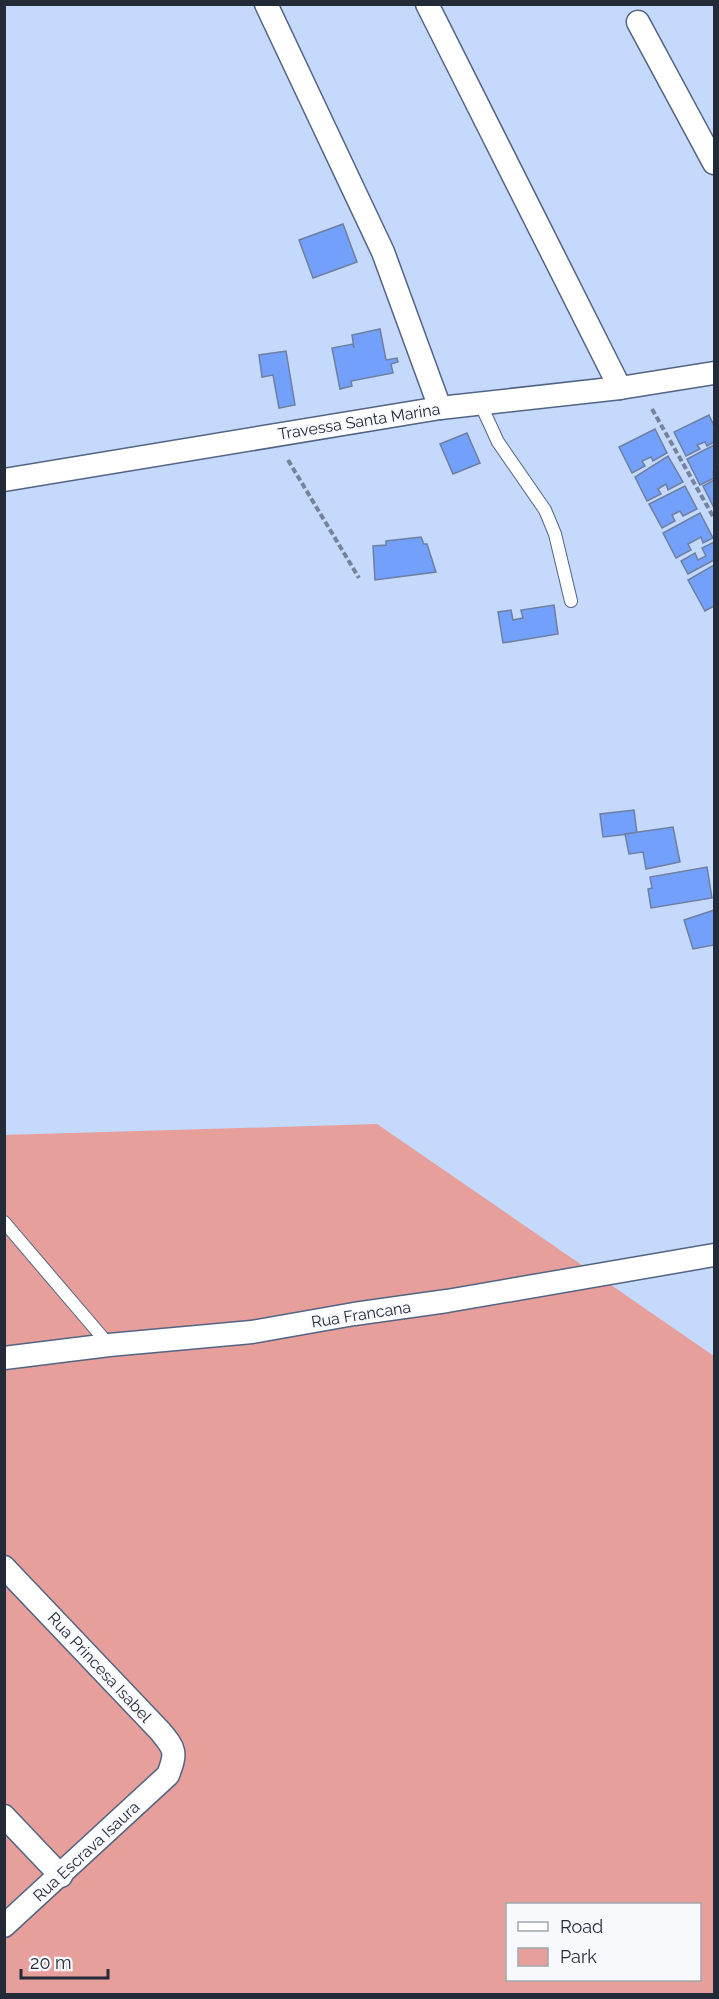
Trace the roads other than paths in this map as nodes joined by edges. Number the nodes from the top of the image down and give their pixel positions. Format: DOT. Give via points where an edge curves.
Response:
graph roads {
  1 [pos="266,4"];
  2 [pos="427,4"];
  3 [pos="638,22"];
  4 [pos="714,163"];
  5 [pos="714,373"];
  6 [pos="629,387"];
  7 [pos="480,404"];
  8 [pos="440,408"];
  9 [pos="4,480"];
  10 [pos="571,601"];
  11 [pos="4,1222"];
  12 [pos="714,1255"];
  13 [pos="110,1345"];
  14 [pos="4,1358"];
  15 [pos="4,1567"];
  16 [pos="168,1775"];
  17 [pos="4,1816"];
  18 [pos="61,1876"];
  19 [pos="4,1926"];
  1 -- 8 [label="street" via="384,252"];
  2 -- 6 [label="street"];
  3 -- 4 [label="street"];
  5 -- 6 [label="street, Travessa Santa Marina"];
  6 -- 7 [label="street, Travessa Santa Marina"];
  7 -- 8 [label="street, Travessa Santa Marina"];
  7 -- 10 [label="lane" via="498,442 545,510 555,534"];
  8 -- 9 [label="street, Travessa Santa Marina"];
  11 -- 13 [label="lane"];
  12 -- 13 [label="street, Rua Francana" via="252,1332"];
  13 -- 14 [label="street, Rua Francana"];
  15 -- 16 [label="street, Rua Princesa Isabel" via="173,1747 175,1759"];
  16 -- 18 [label="street, Rua Escrava Isaura"];
  17 -- 18 [label="street"];
  18 -- 19 [label="street, Rua Escrava Isaura"];
}
